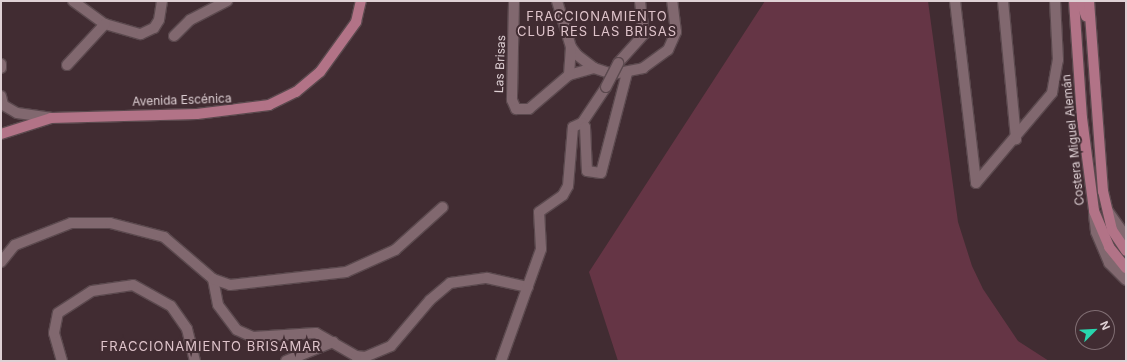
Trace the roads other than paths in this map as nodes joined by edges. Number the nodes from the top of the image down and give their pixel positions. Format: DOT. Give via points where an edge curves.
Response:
graph roads {
  1 [pos="73,1"];
  2 [pos="162,1"];
  3 [pos="227,1"];
  4 [pos="361,1"];
  5 [pos="514,1"];
  6 [pos="557,1"];
  7 [pos="640,1"];
  8 [pos="672,1"];
  9 [pos="955,1"];
  10 [pos="1003,1"];
  11 [pos="1055,1"];
  12 [pos="1074,1"];
  13 [pos="1081,1"];
  14 [pos="1089,1"];
  15 [pos="105,24"];
  16 [pos="1091,30"];
  17 [pos="174,36"];
  18 [pos="571,47"];
  19 [pos="1,64"];
  20 [pos="67,65"];
  21 [pos="1,68"];
  22 [pos="594,68"];
  23 [pos="626,73"];
  24 [pos="569,75"];
  25 [pos="1,96"];
  26 [pos="51,118"];
  27 [pos="582,124"];
  28 [pos="1,134"];
  29 [pos="1016,139"];
  30 [pos="443,207"];
  31 [pos="1105,208"];
  32 [pos="1094,211"];
  33 [pos="1126,237"];
  34 [pos="1126,251"];
  35 [pos="1,262"];
  36 [pos="1126,268"];
  37 [pos="213,279"];
  38 [pos="1126,280"];
  39 [pos="528,286"];
  40 [pos="333,342"];
  41 [pos="62,361"];
  42 [pos="195,361"];
  43 [pos="286,361"];
  44 [pos="501,361"];
  1 -- 15 [label="street"];
  2 -- 15 [label="street" via="159,20 149,32 129,32"];
  3 -- 17 [label="street" via="190,20"];
  4 -- 26 [label="main road, Avenida Escénica" via="356,22 320,72 296,92 269,105 198,114"];
  5 -- 24 [label="street, Las Brisas" via="513,105 516,109 529,109"];
  6 -- 18 [label="street"];
  7 -- 27 [label="street, bridge" via="644,34 618,63 606,88"];
  8 -- 23 [label="street" via="676,32 673,43 658,60"];
  9 -- 29 [label="street" via="976,183"];
  10 -- 29 [label="street"];
  11 -- 29 [label="street" via="1058,60 1052,94"];
  12 -- 32 [label="main road, Costera Miguel Alemán" via="1082,118"];
  13 -- 16 [label="main road"];
  14 -- 16 [label="main road"];
  15 -- 20 [label="street"];
  16 -- 31 [label="main road, Costera Miguel Alemán"];
  18 -- 22 [label="street"];
  18 -- 24 [label="street"];
  19 -- 21 [label="street"];
  22 -- 23 [label="street"];
  22 -- 24 [label="street, Las Brisas"];
  23 -- 27 [label="street" via="604,169 597,175 587,171 585,165 586,132"];
  25 -- 26 [label="street" via="3,105 17,113"];
  26 -- 28 [label="main road, Avenida Escénica"];
  27 -- 39 [label="street" via="573,128 571,134 568,186 563,195 538,212 541,249"];
  30 -- 37 [label="street" via="395,250 346,272 230,285"];
  31 -- 33 [label="street"];
  31 -- 34 [label="main road, Costera Miguel Alemán" via="1112,230"];
  32 -- 36 [label="main road, Costera Miguel Alemán" via="1109,247"];
  32 -- 38 [label="street" via="1096,232 1109,263"];
  35 -- 37 [label="street" via="15,245 53,228 71,223 110,223 164,237"];
  37 -- 40 [label="street" via="218,305 228,323 245,335 316,333"];
  39 -- 40 [label="street" via="487,278 460,280 440,290 384,352 356,356"];
  39 -- 44 [label="street"];
  40 -- 43 [label="street"];
  41 -- 42 [label="street" via="54,333 58,313 92,291 133,285 171,306 187,329"];
}
